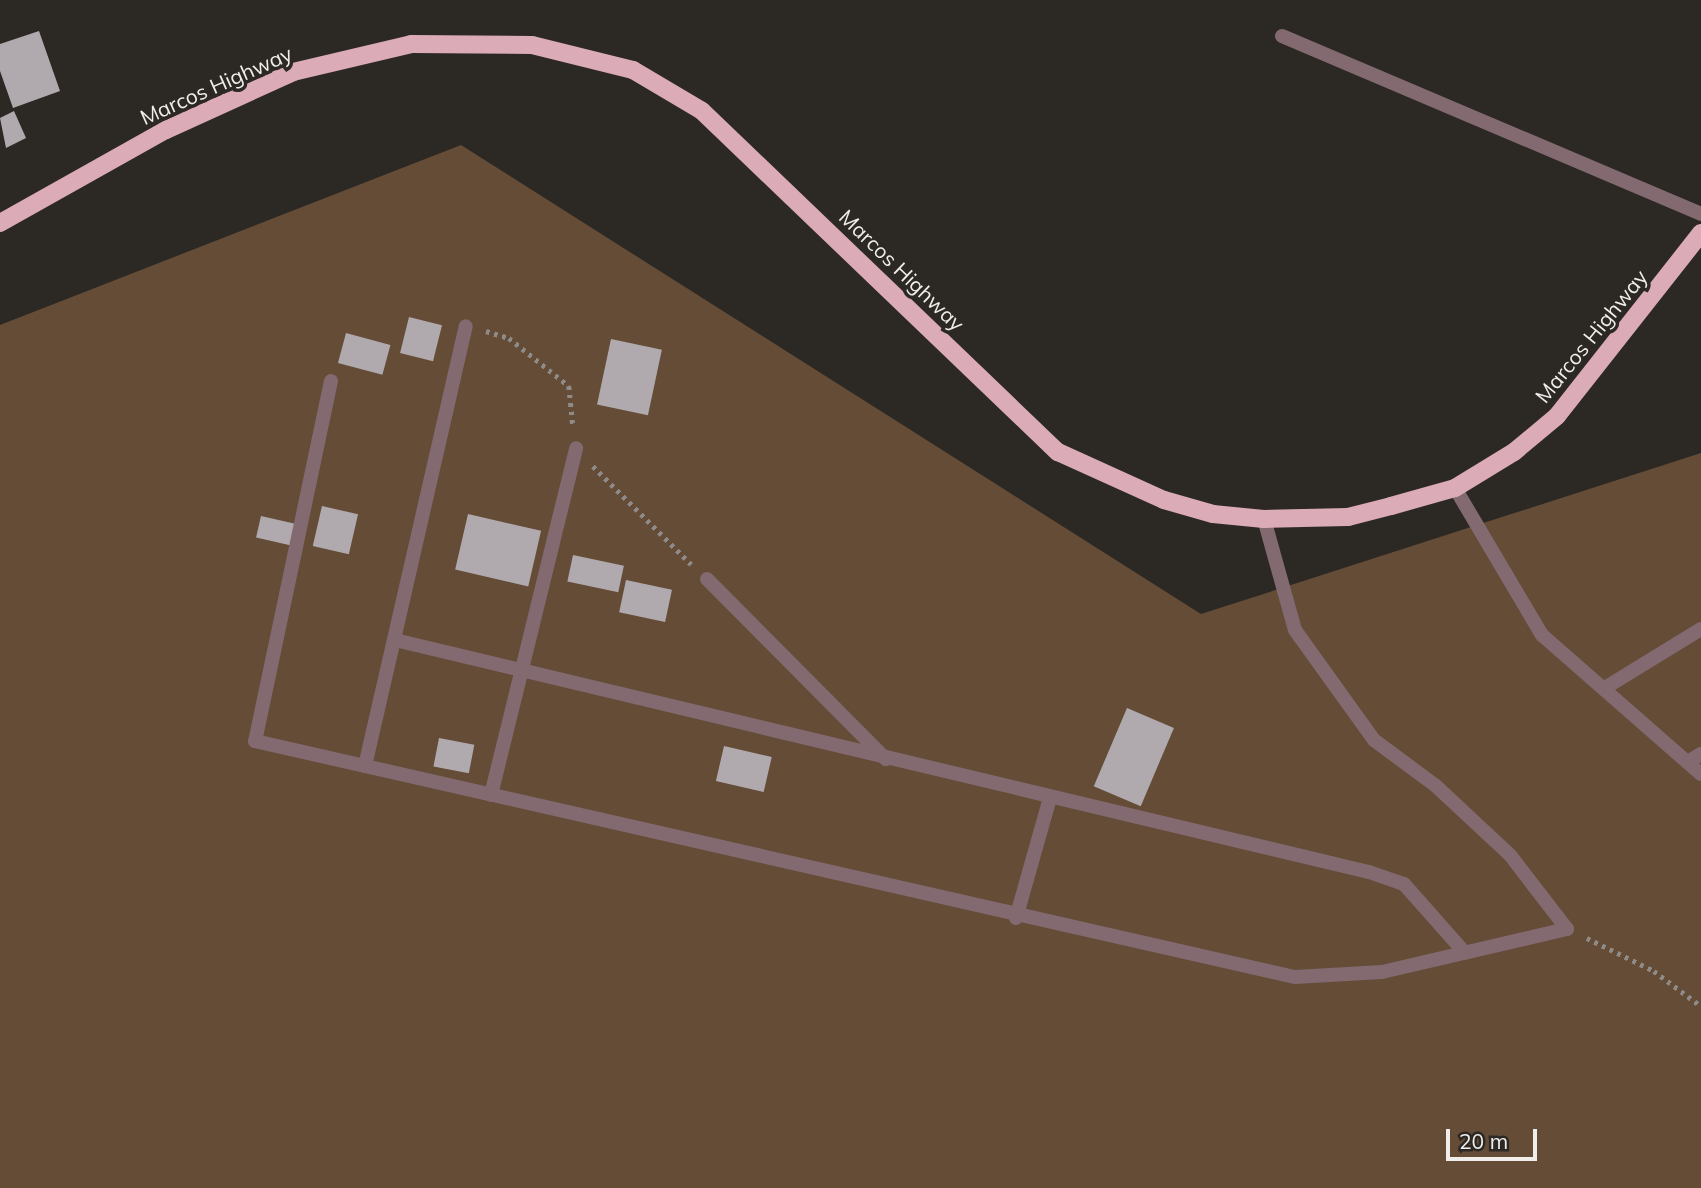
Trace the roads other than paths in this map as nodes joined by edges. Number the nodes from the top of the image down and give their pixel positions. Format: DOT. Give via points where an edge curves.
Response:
graph roads {
  1 [pos="1282,36"];
  2 [pos="1701,214"];
  3 [pos="0,223"];
  4 [pos="1701,233"];
  5 [pos="467,326"];
  6 [pos="331,382"];
  7 [pos="576,448"];
  8 [pos="1455,488"];
  9 [pos="1264,519"];
  10 [pos="707,579"];
  11 [pos="1701,629"];
  12 [pos="395,640"];
  13 [pos="522,668"];
  14 [pos="1608,686"];
  15 [pos="1695,758"];
  16 [pos="887,760"];
  17 [pos="365,766"];
  18 [pos="1701,774"];
  19 [pos="491,795"];
  20 [pos="1050,798"];
  21 [pos="1016,918"];
  22 [pos="1465,953"];
  1 -- 2 [label="street"];
  3 -- 9 [label="main road, Marcos Highway" via="166,130 293,72 411,44 532,45 633,70 702,111 1058,452 1164,500 1213,514"];
  4 -- 8 [label="main road, Marcos Highway" via="1557,416 1514,452"];
  5 -- 12 [label="street"];
  6 -- 17 [label="street" via="255,741"];
  7 -- 13 [label="street"];
  8 -- 9 [label="main road, Marcos Highway" via="1348,517"];
  8 -- 14 [label="street" via="1542,635"];
  9 -- 22 [label="street" via="1295,630 1367,731 1510,855 1567,929"];
  10 -- 16 [label="street"];
  11 -- 14 [label="street"];
  12 -- 13 [label="street"];
  12 -- 17 [label="street"];
  13 -- 16 [label="street"];
  13 -- 19 [label="street"];
  14 -- 15 [label="street"];
  15 -- 18 [label="street"];
  16 -- 20 [label="street"];
  17 -- 19 [label="street"];
  19 -- 21 [label="street"];
  20 -- 21 [label="street"];
  20 -- 22 [label="street" via="1404,884"];
  21 -- 22 [label="street" via="1295,977 1382,972"];
}
